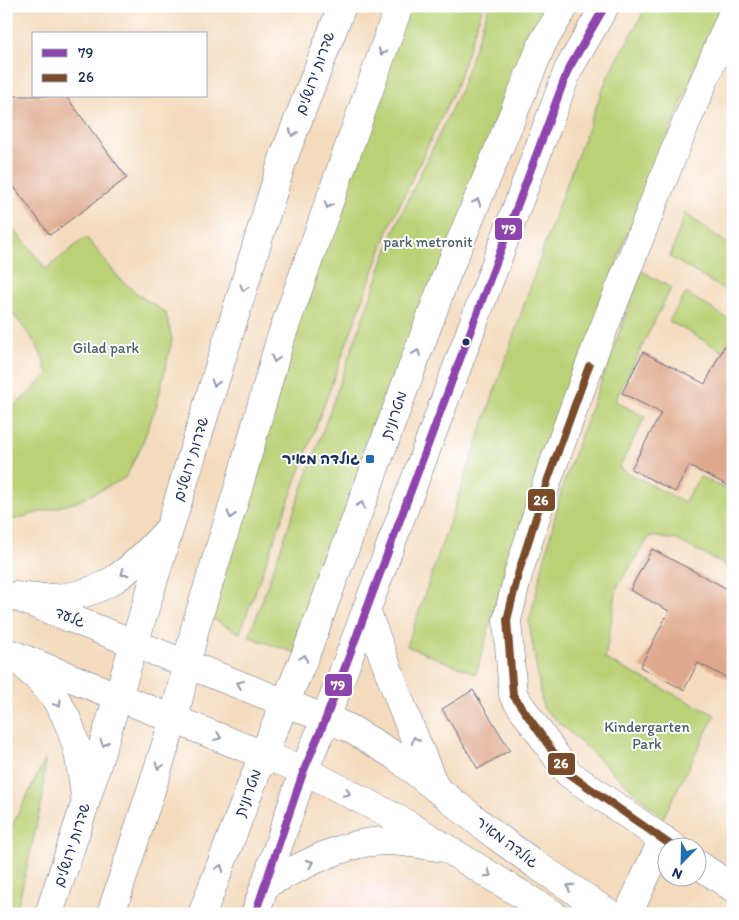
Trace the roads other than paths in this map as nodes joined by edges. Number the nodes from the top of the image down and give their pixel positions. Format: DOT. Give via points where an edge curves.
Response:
graph roads {
  1 [pos="342,6"];
  2 [pos="399,6"];
  3 [pos="565,6"];
  4 [pos="605,6"];
  5 [pos="733,12"];
  6 [pos="171,526"];
  7 [pos="10,594"];
  8 [pos="366,610"];
  9 [pos="134,642"];
  10 [pos="10,653"];
  11 [pos="187,663"];
  12 [pos="118,697"];
  13 [pos="285,703"];
  14 [pos="326,718"];
  15 [pos="174,720"];
  16 [pos="263,755"];
  17 [pos="304,770"];
  18 [pos="434,785"];
  19 [pos="85,804"];
  20 [pos="662,838"];
  21 [pos="446,848"];
  22 [pos="656,866"];
  23 [pos="706,870"];
  24 [pos="266,884"];
  25 [pos="733,888"];
  26 [pos="49,914"];
  27 [pos="111,914"];
  28 [pos="202,914"];
  29 [pos="255,914"];
  30 [pos="553,914"];
  31 [pos="610,914"];
  32 [pos="628,914"];
  1 -- 6 [label="main road, שדרות ירושלים, one-way" via="283,159"];
  2 -- 11 [label="main road, one-way" via="279,343"];
  13 -- 3 [label="main road, מטרונית, one-way" via="446,276 543,42"];
  4 -- 8 [label="main road" via="568,70"];
  5 -- 20 [label="main road" via="597,344 548,479 507,620 513,695 568,774"];
  6 -- 7 [label="main road, one-way" via="142,558 121,576 99,588 72,596 45,598"];
  6 -- 9 [label="main road, שדרות ירושלים"];
  7 -- 9 [label="main road, גלעד"];
  8 -- 14 [label="main road"];
  18 -- 8 [label="main road, one-way"];
  9 -- 11 [label="main road, גולדה מאיר"];
  9 -- 12 [label="main road, שדרות ירושלים"];
  10 -- 12 [label="main road"];
  10 -- 19 [label="main road, one-way" via="52,694 67,720 83,774"];
  13 -- 11 [label="main road, גולדה מאיר, one-way"];
  11 -- 15 [label="main road"];
  12 -- 15 [label="main road"];
  12 -- 19 [label="main road, שדרות ירושלים, one-way"];
  13 -- 14 [label="main road, גולדה מאיר"];
  13 -- 16 [label="main road, מטרונית"];
  14 -- 17 [label="main road"];
  14 -- 18 [label="main road, גולדה מאיר" via="394,755"];
  15 -- 16 [label="main road, one-way"];
  15 -- 27 [label="main road, one-way"];
  16 -- 17 [label="main road"];
  28 -- 16 [label="main road, מטרונית, one-way"];
  17 -- 21 [label="main road, one-way"];
  17 -- 24 [label="main road"];
  31 -- 18 [label="main road, גולדה מאיר, one-way" via="496,836"];
  19 -- 26 [label="main road, שדרות ירושלים"];
  24 -- 21 [label="main road, one-way" via="331,854 365,843 382,841"];
  21 -- 30 [label="main road, one-way"];
  22 -- 32 [label="main road"];
  23 -- 25 [label="main road"];
  24 -- 29 [label="main road"];
}
